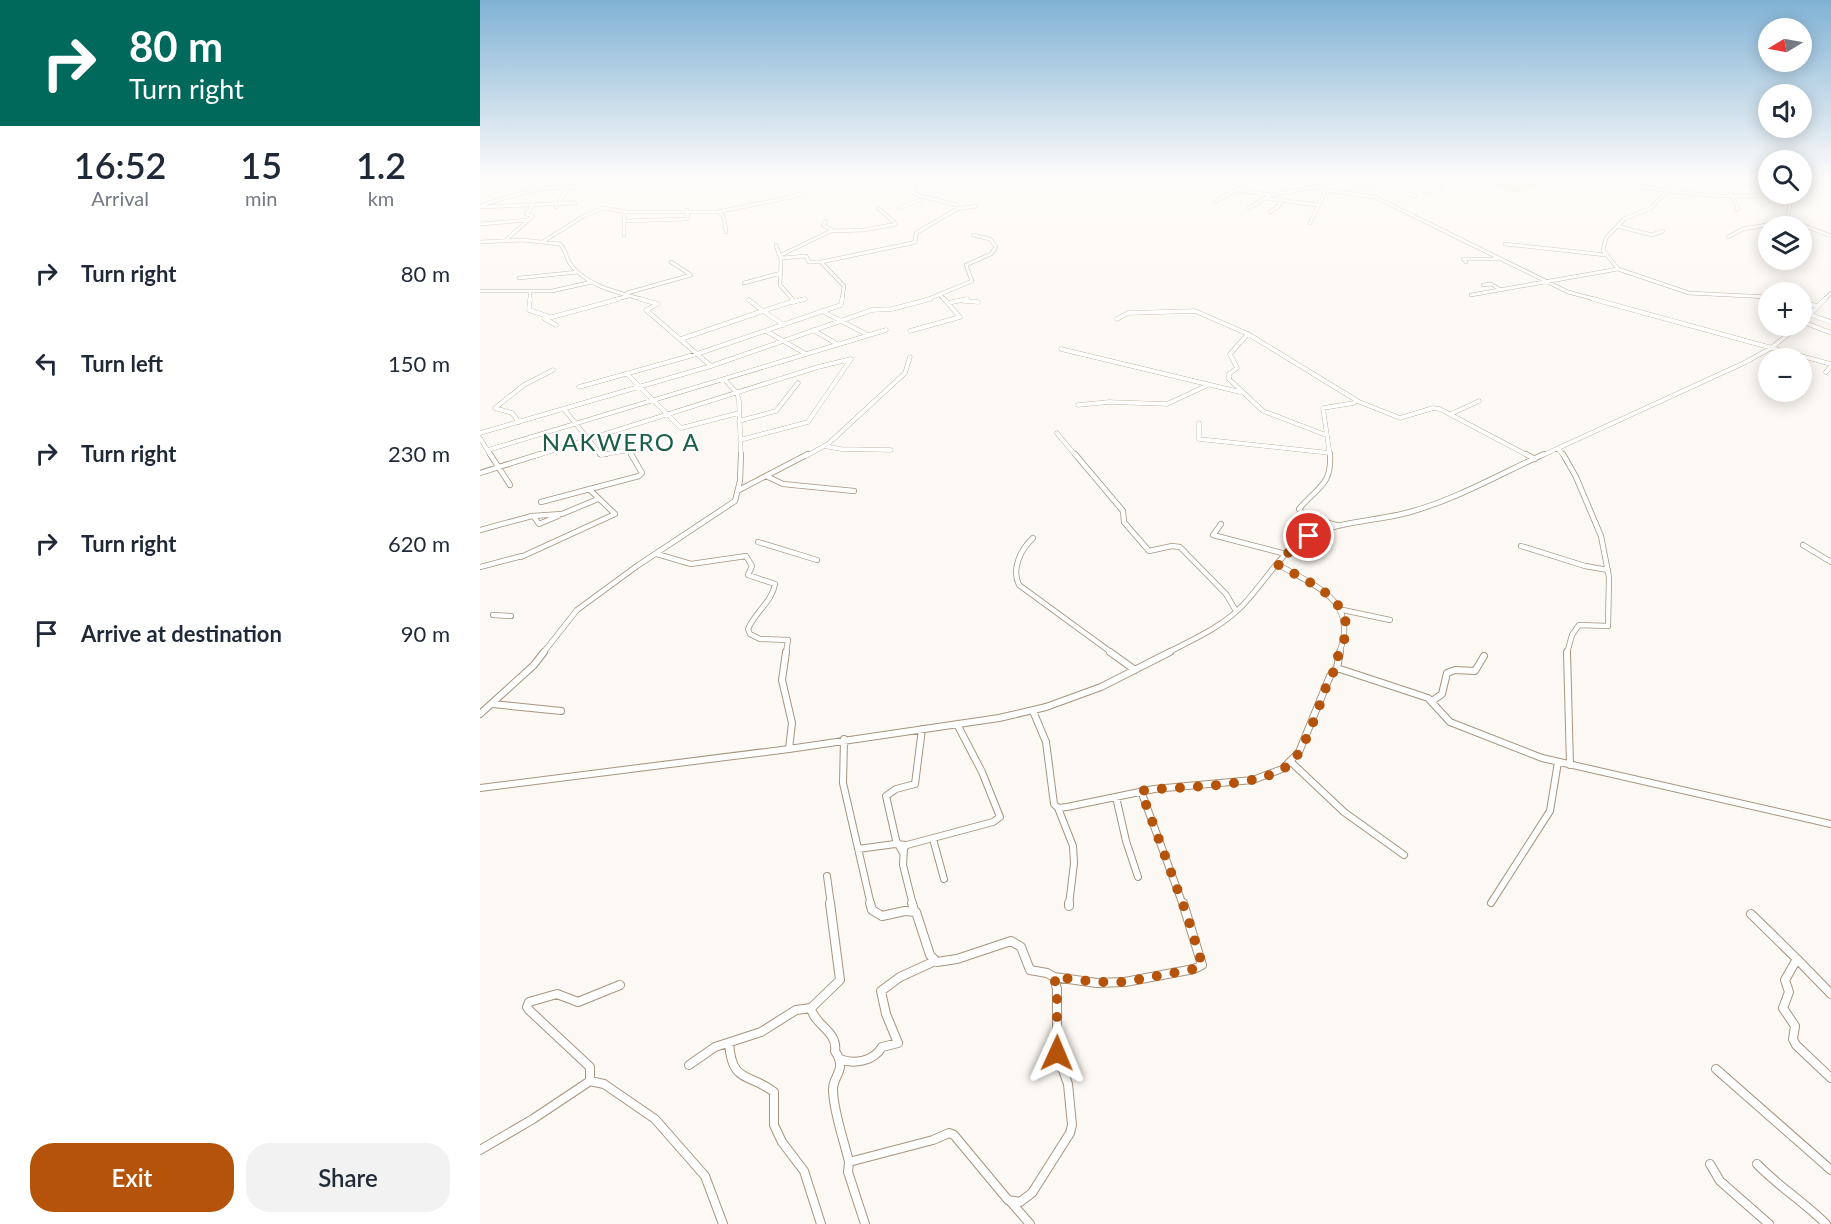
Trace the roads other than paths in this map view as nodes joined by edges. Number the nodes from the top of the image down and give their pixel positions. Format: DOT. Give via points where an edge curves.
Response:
graph roads {
  1 [pos="513,234"];
  2 [pos="557,234"];
  3 [pos="827,234"];
  4 [pos="916,234"];
  5 [pos="1450,234"];
  6 [pos="1611,234"];
  7 [pos="1732,234"];
  8 [pos="973,235"];
  9 [pos="1728,237"];
  10 [pos="506,240"];
  11 [pos="544,241"];
  12 [pos="480,242"];
  13 [pos="1505,244"];
  14 [pos="776,245"];
  15 [pos="1606,255"];
  16 [pos="1499,259"];
  17 [pos="671,262"];
  18 [pos="821,262"];
  19 [pos="1466,262"];
  20 [pos="1618,269"];
  21 [pos="578,272"];
  22 [pos="781,273"];
  23 [pos="519,278"];
  24 [pos="592,282"];
  25 [pos="1544,282"];
  26 [pos="744,284"];
  27 [pos="1483,285"];
  28 [pos="1501,290"];
  29 [pos="480,291"];
  30 [pos="530,291"];
  31 [pos="625,293"];
  32 [pos="1831,293"];
  33 [pos="630,295"];
  34 [pos="1471,295"];
  35 [pos="940,296"];
  36 [pos="1758,296"];
  37 [pos="968,298"];
  38 [pos="805,299"];
  39 [pos="749,300"];
  40 [pos="960,301"];
  41 [pos="794,302"];
  42 [pos="978,302"];
  43 [pos="948,303"];
  44 [pos="1812,305"];
  45 [pos="1818,306"];
  46 [pos="763,311"];
  47 [pos="822,311"];
  48 [pos="1812,314"];
  49 [pos="1812,315"];
  50 [pos="550,317"];
  51 [pos="1117,319"];
  52 [pos="841,321"];
  53 [pos="1831,322"];
  54 [pos="556,324"];
  55 [pos="784,325"];
  56 [pos="1812,327"];
  57 [pos="813,330"];
  58 [pos="886,330"];
  59 [pos="766,331"];
  60 [pos="910,331"];
  61 [pos="1831,333"];
  62 [pos="1248,334"];
  63 [pos="868,335"];
  64 [pos="1785,336"];
  65 [pos="681,339"];
  66 [pos="784,341"];
  67 [pos="837,344"];
  68 [pos="1771,348"];
  69 [pos="1061,349"];
  70 [pos="697,354"];
  71 [pos="806,354"];
  72 [pos="1758,355"];
  73 [pos="910,357"];
  74 [pos="1812,360"];
  75 [pos="1831,365"];
  76 [pos="711,366"];
  77 [pos="553,370"];
  78 [pos="1826,372"];
  79 [pos="627,374"];
  80 [pos="724,379"];
  81 [pos="798,383"];
  82 [pos="1209,385"];
  83 [pos="640,386"];
  84 [pos="579,387"];
  85 [pos="1240,392"];
  86 [pos="737,393"];
  87 [pos="653,400"];
  88 [pos="1357,401"];
  89 [pos="1479,401"];
  90 [pos="1078,405"];
  91 [pos="564,409"];
  92 [pos="739,413"];
  93 [pos="1451,414"];
  94 [pos="667,415"];
  95 [pos="739,421"];
  96 [pos="519,422"];
  97 [pos="576,423"];
  98 [pos="1199,423"];
  99 [pos="480,433"];
  100 [pos="1057,433"];
  101 [pos="1326,435"];
  102 [pos="480,438"];
  103 [pos="590,439"];
  104 [pos="740,440"];
  105 [pos="824,446"];
  106 [pos="1558,449"];
  107 [pos="488,450"];
  108 [pos="891,450"];
  109 [pos="1329,453"];
  110 [pos="1535,459"];
  111 [pos="499,466"];
  112 [pos="480,473"];
  113 [pos="766,476"];
  114 [pos="510,485"];
  115 [pos="589,489"];
  116 [pos="740,490"];
  117 [pos="854,491"];
  118 [pos="598,499"];
  119 [pos="541,502"];
  120 [pos="1221,524"];
  121 [pos="1341,526"];
  122 [pos="480,530"];
  123 [pos="1033,538"];
  124 [pos="758,542"];
  125 [pos="1803,545"];
  126 [pos="1521,546"];
  127 [pos="657,554"];
  128 [pos="1286,554"];
  129 [pos="817,561"];
  130 [pos="1831,562"];
  131 [pos="1277,564"];
  132 [pos="480,567"];
  133 [pos="1608,570"];
  134 [pos="1343,610"];
  135 [pos="1236,611"];
  136 [pos="493,615"];
  137 [pos="511,616"];
  138 [pos="1390,620"];
  139 [pos="1484,656"];
  140 [pos="1337,668"];
  141 [pos="1135,670"];
  142 [pos="1432,701"];
  143 [pos="492,704"];
  144 [pos="561,711"];
  145 [pos="1033,711"];
  146 [pos="480,714"];
  147 [pos="957,724"];
  148 [pos="922,729"];
  149 [pos="844,739"];
  150 [pos="789,749"];
  151 [pos="1291,762"];
  152 [pos="1558,762"];
  153 [pos="1570,765"];
  154 [pos="480,788"];
  155 [pos="1141,791"];
  156 [pos="1116,797"];
  157 [pos="1058,808"];
  158 [pos="1831,824"];
  159 [pos="933,839"];
  160 [pos="895,844"];
  161 [pos="907,845"];
  162 [pos="858,849"];
  163 [pos="903,853"];
  164 [pos="1404,855"];
  165 [pos="827,876"];
  166 [pos="1138,877"];
  167 [pos="944,879"];
  168 [pos="1491,903"];
  169 [pos="1069,906"];
  170 [pos="914,910"];
  171 [pos="1751,914"];
  172 [pos="1797,959"];
  173 [pos="935,961"];
  174 [pos="1054,977"];
  175 [pos="620,985"];
  176 [pos="1831,994"];
  177 [pos="810,1008"];
  178 [pos="729,1043"];
  179 [pos="840,1059"];
  180 [pos="689,1065"];
  181 [pos="1716,1069"];
  182 [pos="1831,1078"];
  183 [pos="590,1081"];
  184 [pos="480,1150"];
  185 [pos="849,1162"];
  186 [pos="1710,1164"];
  187 [pos="1757,1164"];
  188 [pos="1831,1170"];
  189 [pos="1008,1200"];
  190 [pos="723,1224"];
  191 [pos="821,1224"];
  192 [pos="865,1224"];
  193 [pos="1030,1224"];
  194 [pos="1769,1224"];
  195 [pos="1826,1224"];
  1 -- 10 [label="street"];
  2 -- 11 [label="street"];
  3 -- 18 [label="street" via="781,255 806,256 809,261"];
  4 -- 18 [label="street" via="912,243"];
  5 -- 16 [label="street"];
  6 -- 15 [label="street" via="1603,244"];
  7 -- 9 [label="street"];
  8 -- 35 [label="street" via="990,238 996,247 991,254 966,265 972,282"];
  10 -- 11 [label="street"];
  10 -- 12 [label="street"];
  11 -- 21 [label="street" via="561,244 568,262"];
  13 -- 15 [label="street"];
  14 -- 22 [label="street"];
  15 -- 20 [label="street"];
  16 -- 19 [label="street" via="1463,259"];
  16 -- 25 [label="street"];
  17 -- 31 [label="street" via="691,275"];
  18 -- 47 [label="street" via="844,288 841,305"];
  20 -- 25 [label="street"];
  20 -- 36 [label="street" via="1689,293"];
  21 -- 23 [label="street"];
  21 -- 24 [label="street"];
  22 -- 26 [label="street"];
  22 -- 41 [label="street" via="780,285"];
  24 -- 30 [label="street"];
  24 -- 31 [label="street"];
  25 -- 28 [label="street"];
  25 -- 68 [label="street"];
  27 -- 28 [label="street" via="1491,284"];
  28 -- 34 [label="street"];
  29 -- 30 [label="street"];
  30 -- 50 [label="street" via="529,310"];
  31 -- 33 [label="street"];
  32 -- 45 [label="street"];
  33 -- 50 [label="street"];
  33 -- 65 [label="street" via="658,304 646,310"];
  35 -- 43 [label="street"];
  35 -- 52 [label="street" via="872,310"];
  37 -- 40 [label="street"];
  38 -- 41 [label="street"];
  39 -- 46 [label="street"];
  40 -- 42 [label="street"];
  40 -- 43 [label="street"];
  41 -- 46 [label="street"];
  43 -- 60 [label="street" via="960,317"];
  44 -- 45 [label="street"];
  45 -- 48 [label="street"];
  46 -- 55 [label="street"];
  46 -- 65 [label="street"];
  47 -- 52 [label="street"];
  47 -- 55 [label="street"];
  49 -- 53 [label="street"];
  50 -- 54 [label="street" via="545,319"];
  51 -- 62 [label="street" via="1128,313 1193,310"];
  52 -- 57 [label="street"];
  52 -- 63 [label="street"];
  55 -- 59 [label="street"];
  56 -- 61 [label="street"];
  57 -- 66 [label="street"];
  57 -- 67 [label="street"];
  58 -- 63 [label="street"];
  59 -- 66 [label="street"];
  59 -- 70 [label="street"];
  62 -- 85 [label="street" via="1233,348 1230,357 1237,368 1228,378"];
  62 -- 88 [label="street"];
  63 -- 67 [label="street"];
  64 -- 68 [label="street"];
  65 -- 70 [label="street"];
  66 -- 71 [label="street"];
  66 -- 76 [label="street"];
  67 -- 71 [label="street"];
  69 -- 82 [label="street"];
  70 -- 76 [label="street"];
  70 -- 79 [label="street"];
  71 -- 80 [label="street"];
  72 -- 106 [label="street"];
  73 -- 105 [label="street" via="905,373"];
  74 -- 75 [label="street"];
  75 -- 78 [label="street"];
  76 -- 83 [label="street"];
  77 -- 96 [label="street" via="524,385 495,408 512,413"];
  79 -- 83 [label="street"];
  79 -- 84 [label="street"];
  80 -- 86 [label="street"];
  80 -- 87 [label="street"];
  81 -- 95 [label="street" via="776,411"];
  82 -- 85 [label="street"];
  82 -- 90 [label="street" via="1167,404"];
  83 -- 87 [label="street"];
  83 -- 91 [label="street"];
  85 -- 101 [label="street" via="1263,411"];
  86 -- 92 [label="street"];
  86 -- 94 [label="street"];
  86 -- 104 [label="street" via="851,359 808,422"];
  87 -- 94 [label="street"];
  87 -- 97 [label="street"];
  88 -- 93 [label="street" via="1400,418 1433,408"];
  88 -- 101 [label="street" via="1323,408"];
  89 -- 93 [label="street"];
  91 -- 96 [label="street"];
  91 -- 97 [label="street"];
  92 -- 94 [label="street" via="683,428"];
  92 -- 95 [label="street"];
  93 -- 110 [label="street"];
  94 -- 103 [label="street"];
  95 -- 104 [label="street"];
  96 -- 99 [label="street"];
  97 -- 103 [label="street"];
  97 -- 107 [label="street"];
  98 -- 109 [label="street" via="1199,439"];
  100 -- 135 [label="street" via="1123,511 1124,522 1149,551 1180,547 1226,594"];
  101 -- 109 [label="street"];
  102 -- 107 [label="street"];
  103 -- 111 [label="street"];
  103 -- 115 [label="street" via="601,455 629,450 642,473"];
  104 -- 116 [label="street"];
  105 -- 108 [label="street" via="839,451 868,447"];
  105 -- 113 [label="street"];
  106 -- 110 [label="street"];
  106 -- 133 [label="street" via="1571,467 1601,536"];
  107 -- 111 [label="street"];
  109 -- 121 [label="street" via="1328,479 1299,511"];
  110 -- 121 [label="street" via="1430,505"];
  111 -- 112 [label="street"];
  111 -- 114 [label="street"];
  113 -- 116 [label="street"];
  113 -- 117 [label="street" via="783,484"];
  115 -- 118 [label="street"];
  115 -- 119 [label="street"];
  116 -- 127 [label="street" via="732,504"];
  118 -- 122 [label="street" via="539,524 532,516"];
  118 -- 132 [label="street" via="615,514 612,517 522,556"];
  120 -- 128 [label="street" via="1212,533 1215,536"];
  121 -- 128 [label="street" via="1309,536"];
  123 -- 141 [label="street" via="1026,545 1014,579"];
  124 -- 129 [label="street"];
  125 -- 130 [label="street"];
  126 -- 133 [label="street"];
  127 -- 143 [label="street" via="577,610 534,665"];
  127 -- 150 [label="street" via="691,564 746,556 752,564 748,576 775,584 774,592 748,629 760,639 788,640 782,680 792,723"];
  128 -- 131 [label="street"];
  131 -- 134 [label="street" via="1330,596"];
  131 -- 135 [label="street"];
  133 -- 153 [label="street" via="1608,626 1579,625 1567,648"];
  134 -- 138 [label="street"];
  134 -- 140 [label="street" via="1346,632"];
  135 -- 141 [label="street" via="1204,634"];
  136 -- 137 [label="street"];
  139 -- 142 [label="street" via="1475,671 1447,673 1442,694"];
  140 -- 142 [label="street"];
  140 -- 151 [label="street"];
  141 -- 145 [label="street" via="1084,694"];
  142 -- 152 [label="street" via="1440,715 1450,722 1521,752"];
  143 -- 144 [label="street"];
  143 -- 146 [label="street"];
  145 -- 147 [label="street"];
  145 -- 157 [label="street" via="1046,742 1054,804"];
  147 -- 148 [label="street"];
  147 -- 159 [label="street" via="1000,817"];
  148 -- 149 [label="street"];
  148 -- 160 [label="street" via="915,784 886,796 892,808"];
  149 -- 150 [label="street"];
  149 -- 162 [label="street" via="843,783"];
  150 -- 154 [label="street"];
  151 -- 155 [label="street" via="1253,780"];
  151 -- 164 [label="street" via="1329,799"];
  152 -- 153 [label="street"];
  152 -- 168 [label="street" via="1550,811"];
  153 -- 158 [label="street"];
  155 -- 156 [label="street"];
  155 -- 174 [label="street" via="1202,964 1194,969 1125,982"];
  156 -- 157 [label="street"];
  156 -- 166 [label="street"];
  157 -- 169 [label="street" via="1072,839"];
  159 -- 161 [label="street"];
  159 -- 167 [label="street"];
  160 -- 161 [label="street"];
  160 -- 162 [label="street"];
  160 -- 163 [label="street"];
  161 -- 163 [label="street"];
  162 -- 170 [label="street" via="870,905 877,916"];
  163 -- 170 [label="street"];
  165 -- 177 [label="street" via="840,980"];
  170 -- 173 [label="street"];
  171 -- 172 [label="street"];
  172 -- 176 [label="street"];
  172 -- 182 [label="street" via="1785,980 1789,992 1783,1008 1795,1026 1796,1045"];
  173 -- 174 [label="street" via="957,959 1011,941 1021,947 1030,970"];
  173 -- 179 [label="street" via="892,979 881,991 898,1043 882,1047 878,1054 869,1055 862,1062 850,1064"];
  174 -- 189 [label="street" via="1057,1053 1068,1083 1071,1131 1032,1193 1020,1202"];
  175 -- 183 [label="street" via="578,1002 557,994 527,1004 590,1067"];
  177 -- 178 [label="street" via="796,1010 761,1032"];
  177 -- 179 [label="street" via="833,1037"];
  178 -- 180 [label="street" via="715,1047"];
  178 -- 191 [label="street" via="740,1076 769,1087 776,1095 774,1125 804,1172"];
  179 -- 185 [label="street" via="840,1072 832,1089"];
  181 -- 188 [label="street"];
  183 -- 184 [label="street"];
  183 -- 190 [label="street" via="604,1084 655,1119 705,1176"];
  185 -- 189 [label="street" via="949,1133"];
  185 -- 192 [label="street" via="848,1172"];
  186 -- 194 [label="street" via="1720,1181"];
  187 -- 195 [label="street"];
  189 -- 193 [label="street"];
}
